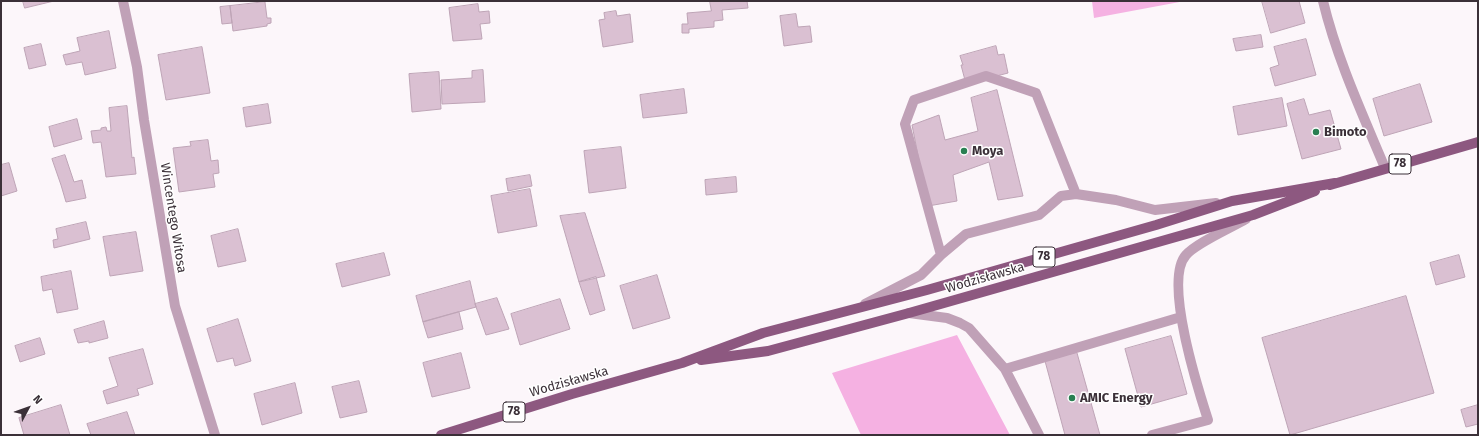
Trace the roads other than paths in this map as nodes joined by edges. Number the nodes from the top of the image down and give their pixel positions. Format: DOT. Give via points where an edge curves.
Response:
graph roads {
  1 [pos="123,1"];
  2 [pos="1323,1"];
  3 [pos="1478,142"];
  4 [pos="1386,168"];
  5 [pos="1335,183"];
  6 [pos="1076,194"];
  7 [pos="1232,201"];
  8 [pos="1253,215"];
  9 [pos="941,255"];
  10 [pos="854,310"];
  11 [pos="909,313"];
  12 [pos="1181,317"];
  13 [pos="682,363"];
  14 [pos="1005,370"];
  15 [pos="215,435"];
  16 [pos="441,435"];
  17 [pos="1039,435"];
  18 [pos="1152,435"];
  1 -- 15 [label="street, Wincentego Witosa" via="137,67 175,306"];
  2 -- 4 [label="street" via="1346,76"];
  3 -- 4 [label="main road, Wodzisławska / 78"];
  4 -- 5 [label="main road, Wodzisławska / 78"];
  5 -- 7 [label="main road, Wodzisławska / 78"];
  5 -- 8 [label="main road, Wodzisławska / 78"];
  6 -- 7 [label="street" via="1116,200 1155,210"];
  6 -- 9 [label="street" via="1061,196 1039,214 966,234"];
  6 -- 9 [label="street" via="1036,93 986,76 914,100 905,124"];
  7 -- 10 [label="main road, Wodzisławska / 78" via="1156,225"];
  8 -- 11 [label="main road, Wodzisławska / 78"];
  8 -- 12 [label="street" via="1192,249 1182,259 1177,279"];
  9 -- 10 [label="street" via="921,275"];
  10 -- 13 [label="main road, Wodzisławska / 78" via="763,333"];
  11 -- 13 [label="main road, Wodzisławska / 78" via="768,351"];
  11 -- 14 [label="street" via="947,318 969,328"];
  12 -- 14 [label="street"];
  12 -- 18 [label="street" via="1195,381 1208,420"];
  13 -- 16 [label="main road, Wodzisławska / 78"];
  14 -- 17 [label="street"];
}
